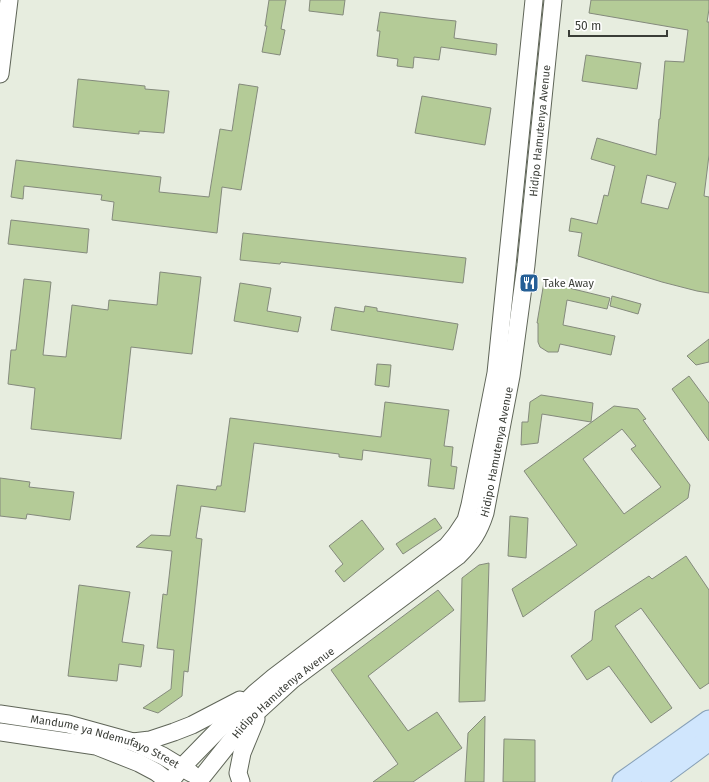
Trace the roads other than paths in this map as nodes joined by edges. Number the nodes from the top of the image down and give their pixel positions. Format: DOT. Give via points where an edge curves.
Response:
graph roads {
  1 [pos="9,0"];
  2 [pos="534,0"];
  3 [pos="553,0"];
  4 [pos="0,74"];
  5 [pos="258,700"];
  6 [pos="0,714"];
  7 [pos="709,722"];
  8 [pos="0,732"];
  9 [pos="709,740"];
  10 [pos="133,742"];
  11 [pos="182,767"];
  12 [pos="201,781"];
  13 [pos="169,782"];
  14 [pos="241,782"];
  15 [pos="623,782"];
  16 [pos="652,782"];
  1 -- 4 [label="street"];
  2 -- 5 [label="street, Hidipo Hamutenya Avenue" via="496,373 466,520 447,546 274,677"];
  3 -- 5 [label="street, Hidipo Hamutenya Avenue" via="526,264 511,376 485,514 480,528 458,556 292,680"];
  5 -- 10 [label="street" via="174,732 150,740"];
  5 -- 11 [label="street, Hidipo Hamutenya Avenue"];
  5 -- 12 [label="street, Hidipo Hamutenya Avenue" via="246,722"];
  5 -- 14 [label="street" via="242,753 238,773"];
  6 -- 10 [label="street, Mandume ya Ndemufayo Street" via="68,724"];
  7 -- 15 [label="main road"];
  8 -- 13 [label="street, Mandume ya Ndemufayo Street" via="96,746 139,763"];
  9 -- 16 [label="main road"];
  10 -- 11 [label="street, Mandume ya Ndemufayo Street"];
  11 -- 12 [label="street, Mandume ya Ndemufayo Street"];
  11 -- 13 [label="street, Hidipo Hamutenya Avenue"];
}
